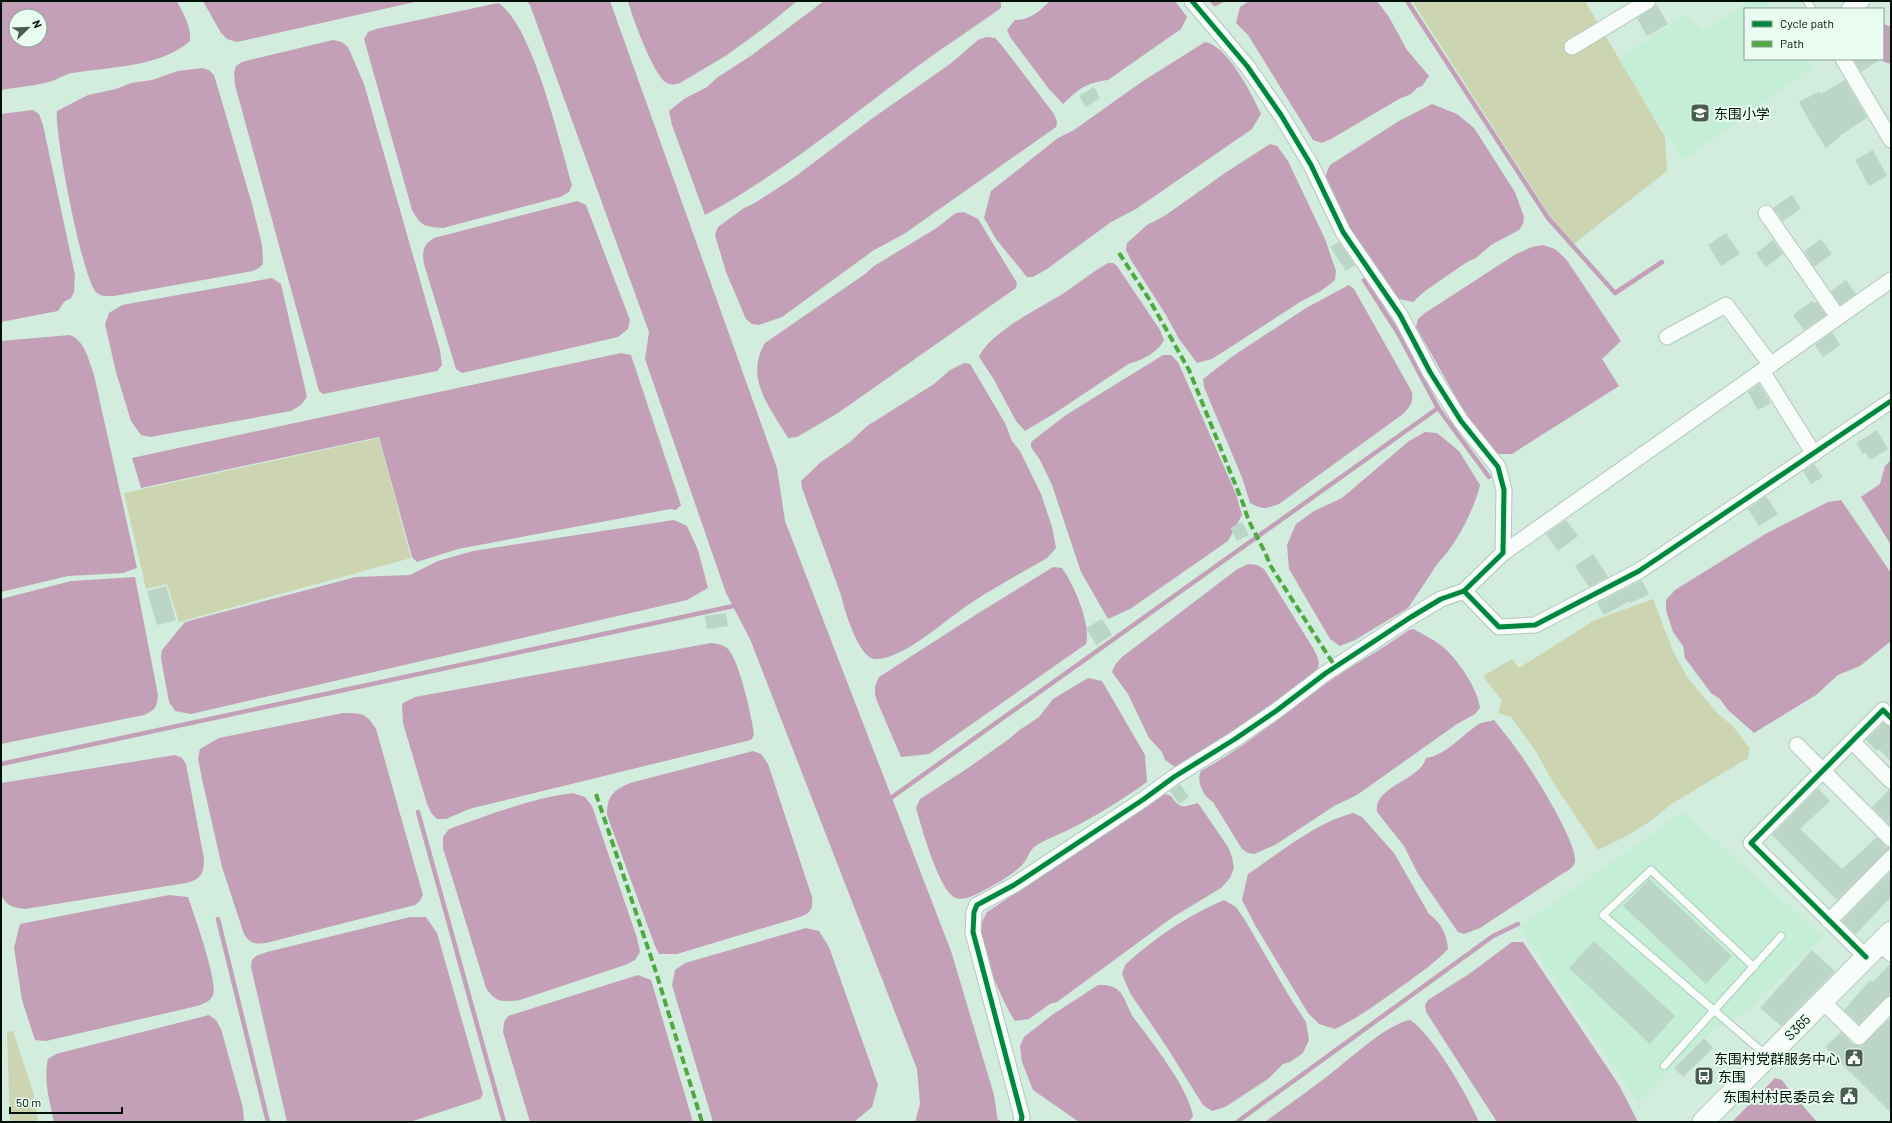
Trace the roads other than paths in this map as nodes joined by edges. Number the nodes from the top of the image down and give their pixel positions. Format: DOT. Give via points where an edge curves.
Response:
graph roads {
  1 [pos="1192,1"];
  2 [pos="1648,1"];
  3 [pos="1862,1"];
  4 [pos="1851,8"];
  5 [pos="1572,47"];
  6 [pos="1844,60"];
  7 [pos="1891,140"];
  8 [pos="1766,214"];
  9 [pos="1891,280"];
  10 [pos="1838,317"];
  11 [pos="1667,337"];
  12 [pos="1767,368"];
  13 [pos="1891,401"];
  14 [pos="1814,454"];
  15 [pos="1503,553"];
  16 [pos="1464,591"];
  17 [pos="1891,718"];
  18 [pos="1852,741"];
  19 [pos="1797,745"];
  20 [pos="1822,771"];
  21 [pos="1891,782"];
  22 [pos="1891,839"];
  23 [pos="1891,858"];
  24 [pos="1829,921"];
  25 [pos="1781,936"];
  26 [pos="1882,946"];
  27 [pos="1754,967"];
  28 [pos="1822,1001"];
  29 [pos="1891,1004"];
  30 [pos="1714,1011"];
  31 [pos="1767,1057"];
  32 [pos="1664,1066"];
  33 [pos="1021,1122"];
  34 [pos="1703,1122"];
  1 -- 15 [label="street" via="1246,66 1281,115 1311,165 1343,232 1400,315 1430,372 1461,421 1498,467 1504,490"];
  2 -- 5 [label="street"];
  3 -- 4 [label="street"];
  6 -- 7 [label="street"];
  8 -- 10 [label="street"];
  9 -- 10 [label="street"];
  10 -- 12 [label="street"];
  11 -- 12 [label="street" via="1726,305"];
  12 -- 14 [label="street"];
  12 -- 15 [label="street"];
  13 -- 14 [label="street"];
  14 -- 16 [label="street" via="1639,571 1535,625 1499,627"];
  15 -- 16 [label="street"];
  16 -- 33 [label="street" via="1441,598 1411,617 1326,673 1241,735 1014,885 977,905 973,932 1022,1117"];
  17 -- 18 [label="street" via="1883,710"];
  18 -- 20 [label="street"];
  18 -- 21 [label="street"];
  19 -- 20 [label="street"];
  20 -- 22 [label="street"];
  20 -- 24 [label="street" via="1751,843"];
  23 -- 24 [label="street"];
  24 -- 26 [label="street"];
  25 -- 27 [label="lane"];
  26 -- 28 [label="street, S365"];
  27 -- 30 [label="lane"];
  27 -- 30 [label="lane" via="1651,870 1603,915"];
  28 -- 29 [label="street" via="1859,1037"];
  28 -- 31 [label="street, S365"];
  30 -- 31 [label="lane"];
  30 -- 32 [label="lane"];
  31 -- 34 [label="street, S365"];
}
